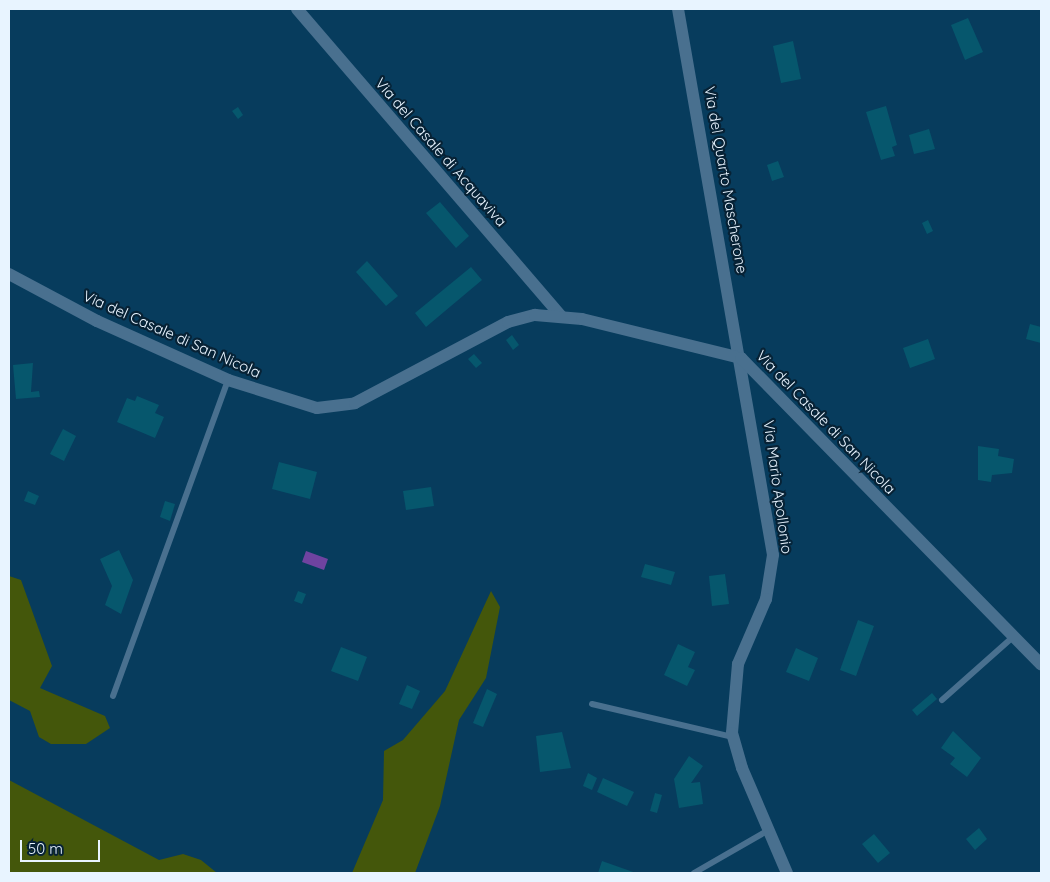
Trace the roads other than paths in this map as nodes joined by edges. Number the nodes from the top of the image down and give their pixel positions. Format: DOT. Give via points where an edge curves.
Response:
graph roads {
  1 [pos="297,9"];
  2 [pos="678,9"];
  3 [pos="9,274"];
  4 [pos="561,316"];
  5 [pos="742,358"];
  6 [pos="228,380"];
  7 [pos="1014,636"];
  8 [pos="1041,664"];
  9 [pos="113,696"];
  10 [pos="942,700"];
  11 [pos="592,704"];
  12 [pos="733,737"];
  13 [pos="767,831"];
  14 [pos="694,873"];
  15 [pos="786,873"];
  1 -- 4 [label="street, Via del Casale di Acquaviva"];
  2 -- 5 [label="street, Via del Quarto Mascherone"];
  3 -- 6 [label="street, Via del Casale di San Nicola" via="97,321"];
  4 -- 5 [label="street, Via del Casale di San Nicola"];
  4 -- 6 [label="street, Via del Casale di San Nicola" via="535,315 508,322 340,408 300,404"];
  5 -- 7 [label="street, Via del Casale di San Nicola"];
  5 -- 12 [label="street, Via Mario Apollonio" via="772,566 766,599 738,664"];
  6 -- 9 [label="lane"];
  7 -- 8 [label="street, Via del Casale di San Nicola"];
  7 -- 10 [label="lane"];
  11 -- 12 [label="lane"];
  12 -- 13 [label="street, Via Mario Apollonio"];
  13 -- 14 [label="lane"];
  13 -- 15 [label="street, Via Mario Apollonio"];
}
